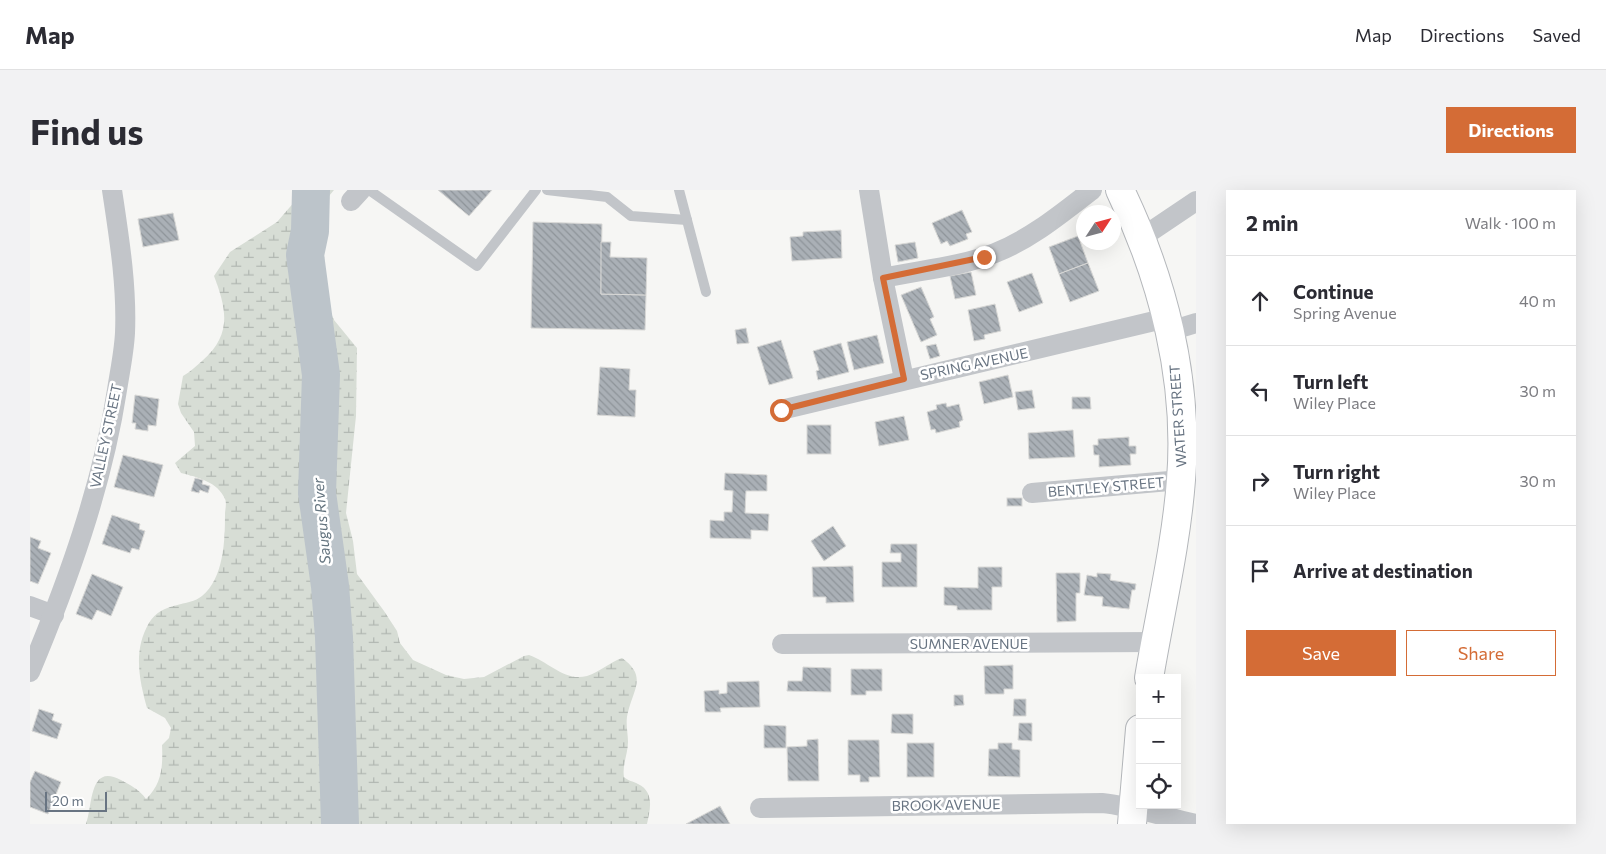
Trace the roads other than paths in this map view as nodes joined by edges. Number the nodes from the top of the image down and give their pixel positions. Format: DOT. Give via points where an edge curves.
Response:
graph roads {
  1 [pos="112,190"];
  2 [pos="369,190"];
  3 [pos="536,190"];
  4 [pos="547,190"];
  5 [pos="679,190"];
  6 [pos="869,190"];
  7 [pos="1092,190"];
  8 [pos="1120,190"];
  9 [pos="1196,201"];
  10 [pos="687,220"];
  11 [pos="1142,238"];
  12 [pos="883,278"];
  13 [pos="706,292"];
  14 [pos="1196,323"];
  15 [pos="1168,325"];
  16 [pos="904,379"];
  17 [pos="781,410"];
  18 [pos="1181,480"];
  19 [pos="1032,493"];
  20 [pos="30,606"];
  21 [pos="54,615"];
  22 [pos="1155,642"];
  23 [pos="782,644"];
  24 [pos="30,672"];
  25 [pos="1150,674"];
  26 [pos="1137,764"];
  27 [pos="760,808"];
  28 [pos="1132,815"];
  29 [pos="1196,824"];
  1 -- 21 [label="street, VALLEY STREET" via="122,263 125,335 101,468"];
  2 -- 3 [label="lane" via="477,266"];
  4 -- 10 [label="lane" via="606,197 631,216"];
  5 -- 10 [label="lane"];
  6 -- 12 [label="street"];
  7 -- 12 [label="street" via="1046,224 996,252"];
  8 -- 11 [label="main road, WATER STREET"];
  9 -- 11 [label="street"];
  10 -- 13 [label="lane"];
  11 -- 15 [label="main road, WATER STREET"];
  12 -- 16 [label="street"];
  14 -- 15 [label="street, SPRING AVENUE"];
  15 -- 16 [label="street, SPRING AVENUE"];
  15 -- 18 [label="main road, WATER STREET" via="1183,395"];
  16 -- 17 [label="street, SPRING AVENUE"];
  18 -- 19 [label="street, BENTLEY STREET"];
  18 -- 22 [label="main road, WATER STREET"];
  20 -- 21 [label="street"];
  21 -- 24 [label="street, VALLEY STREET"];
  22 -- 23 [label="street, SUMNER AVENUE"];
  22 -- 25 [label="main road, WATER STREET"];
  26 -- 28 [label="main road"];
  27 -- 28 [label="street, BROOK AVENUE" via="1087,802"];
  28 -- 29 [label="street, BROOK AVENUE"];
}
